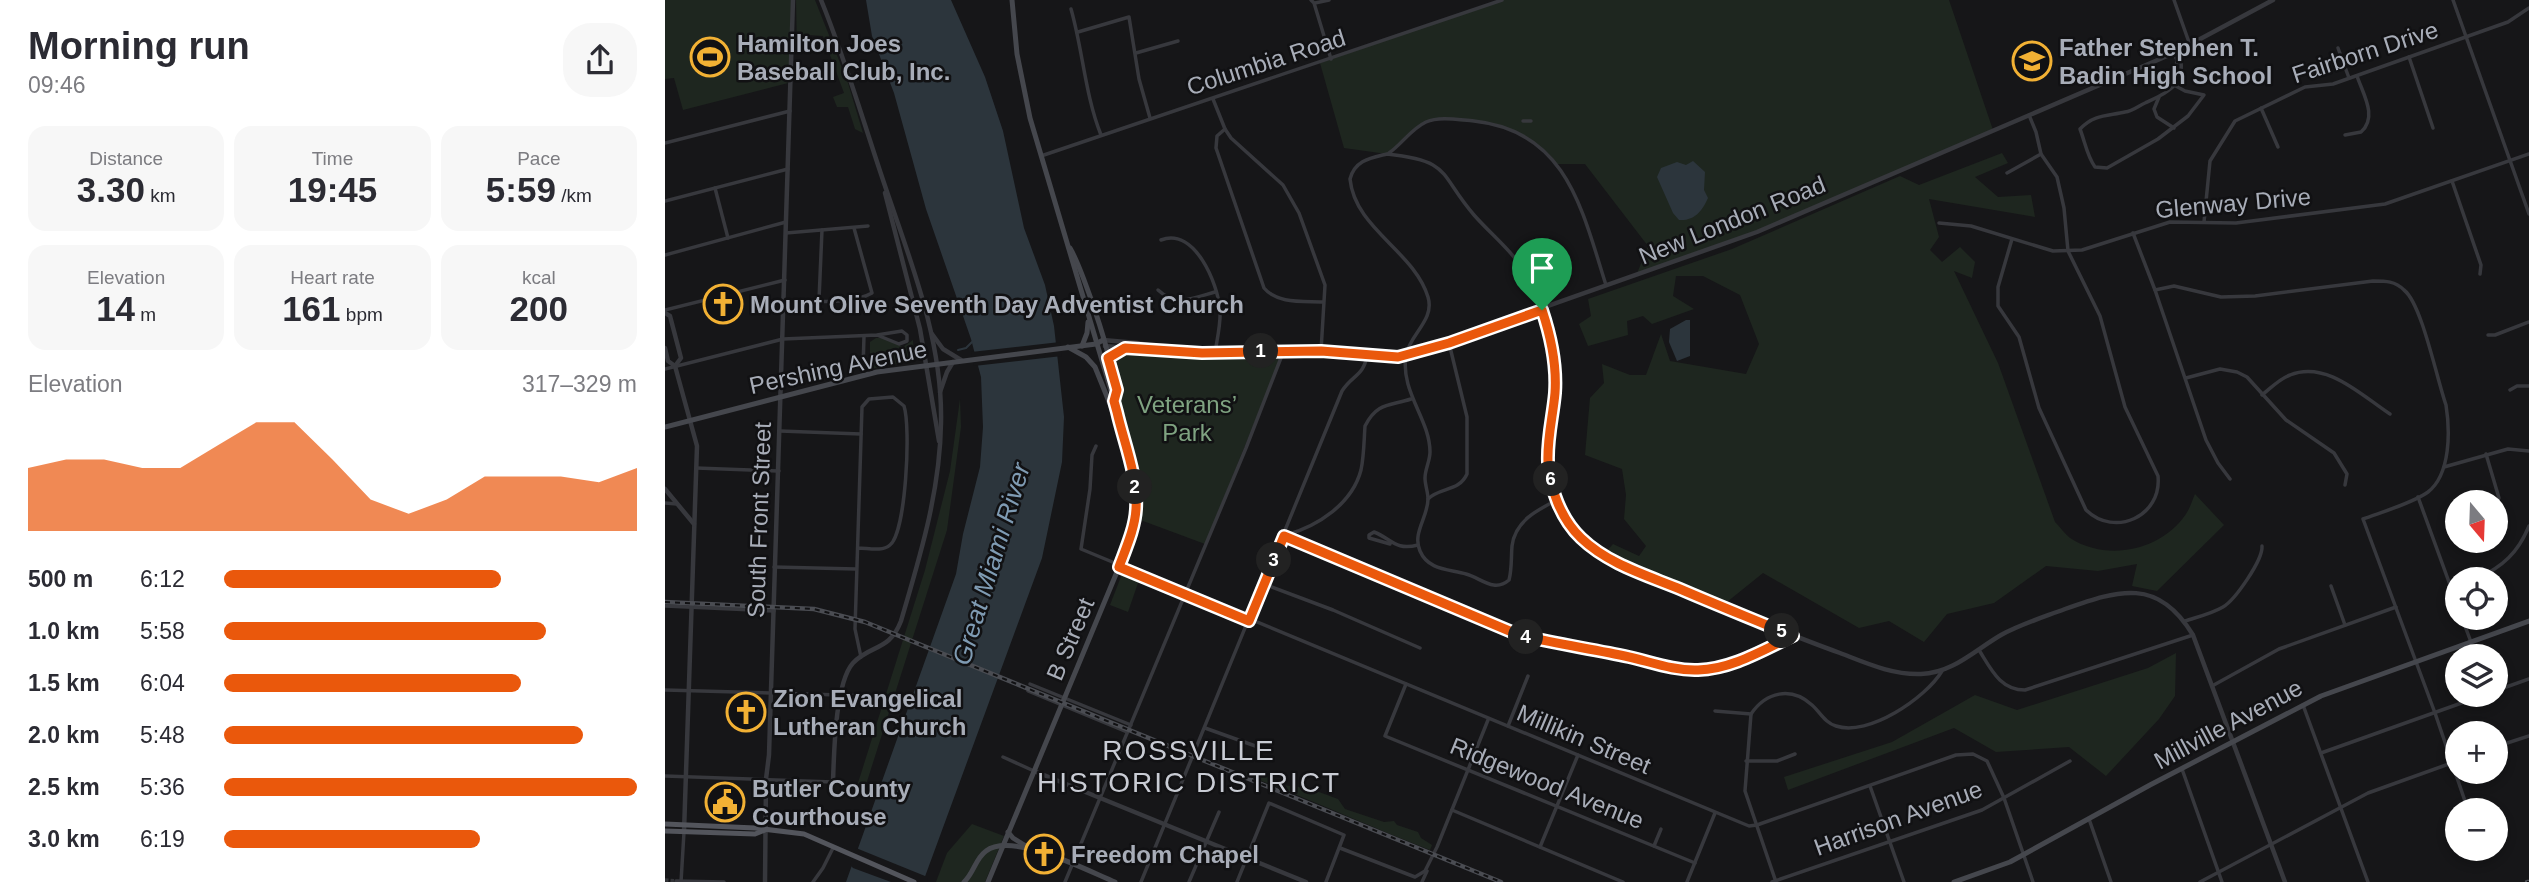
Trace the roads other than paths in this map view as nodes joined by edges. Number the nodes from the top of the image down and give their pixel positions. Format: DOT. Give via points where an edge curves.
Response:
graph roads {
  1 [pos="793,0"];
  2 [pos="821,0"];
  3 [pos="1012,0"];
  4 [pos="1329,0"];
  5 [pos="1502,0"];
  6 [pos="2174,0"];
  7 [pos="2453,0"];
  8 [pos="2270,1"];
  9 [pos="1312,2"];
  10 [pos="1491,2"];
  11 [pos="2529,8"];
  12 [pos="1071,9"];
  13 [pos="1078,32"];
  14 [pos="2466,36"];
  15 [pos="1178,41"];
  16 [pos="2190,44"];
  17 [pos="2337,48"];
  18 [pos="2177,52"];
  19 [pos="1136,53"];
  20 [pos="2409,57"];
  21 [pos="1331,59"];
  22 [pos="2357,76"];
  23 [pos="2349,78"];
  24 [pos="2174,85"];
  25 [pos="2159,97"];
  26 [pos="1213,99"];
  27 [pos="2260,108"];
  28 [pos="790,111"];
  29 [pos="2029,115"];
  30 [pos="1150,118"];
  31 [pos="1523,121"];
  32 [pos="1531,121"];
  33 [pos="2174,128"];
  34 [pos="2433,128"];
  35 [pos="1225,129"];
  36 [pos="1101,135"];
  37 [pos="2345,135"];
  38 [pos="665,143"];
  39 [pos="1401,145"];
  40 [pos="2278,147"];
  41 [pos="2041,154"];
  42 [pos="2529,154"];
  43 [pos="1387,155"];
  44 [pos="1041,156"];
  45 [pos="1403,156"];
  46 [pos="2510,161"];
  47 [pos="788,170"];
  48 [pos="880,173"];
  49 [pos="2007,173"];
  50 [pos="2452,181"];
  51 [pos="715,188"];
  52 [pos="665,201"];
  53 [pos="2529,214"];
  54 [pos="786,222"];
  55 [pos="2204,222"];
  56 [pos="1939,223"];
  57 [pos="868,226"];
  58 [pos="854,228"];
  59 [pos="822,230"];
  60 [pos="786,233"];
  61 [pos="2133,233"];
  62 [pos="728,238"];
  63 [pos="2012,239"];
  64 [pos="1161,240"];
  65 [pos="1068,245"];
  66 [pos="2068,251"];
  67 [pos="665,254"];
  68 [pos="2480,274"];
  69 [pos="785,280"];
  70 [pos="1607,287"];
  71 [pos="1158,290"];
  72 [pos="2155,290"];
  73 [pos="1215,292"];
  74 [pos="819,300"];
  75 [pos="784,301"];
  76 [pos="1323,302"];
  77 [pos="1542,310"];
  78 [pos="665,312"];
  79 [pos="1088,314"];
  80 [pos="2529,322"];
  81 [pos="930,330"];
  82 [pos="877,335"];
  83 [pos="2487,335"];
  84 [pos="864,336"];
  85 [pos="783,339"];
  86 [pos="1104,343"];
  87 [pos="1449,343"];
  88 [pos="1096,344"];
  89 [pos="1082,345"];
  90 [pos="1068,347"];
  91 [pos="665,348"];
  92 [pos="1125,348"];
  93 [pos="1176,351"];
  94 [pos="1285,351"];
  95 [pos="1321,351"];
  96 [pos="1215,353"];
  97 [pos="1367,355"];
  98 [pos="1406,356"];
  99 [pos="1108,358"];
  100 [pos="956,359"];
  101 [pos="936,363"];
  102 [pos="928,364"];
  103 [pos="675,366"];
  104 [pos="863,368"];
  105 [pos="665,369"];
  106 [pos="2186,378"];
  107 [pos="2529,386"];
  108 [pos="2510,390"];
  109 [pos="940,393"];
  110 [pos="2262,395"];
  111 [pos="782,396"];
  112 [pos="1411,399"];
  113 [pos="1114,401"];
  114 [pos="2390,414"];
  115 [pos="690,420"];
  116 [pos="1119,422"];
  117 [pos="665,427"];
  118 [pos="780,431"];
  119 [pos="861,434"];
  120 [pos="940,445"];
  121 [pos="1096,446"];
  122 [pos="2529,451"];
  123 [pos="2486,454"];
  124 [pos="2444,467"];
  125 [pos="696,468"];
  126 [pos="779,471"];
  127 [pos="2230,480"];
  128 [pos="1425,485"];
  129 [pos="2345,485"];
  130 [pos="665,489"];
  131 [pos="2497,490"];
  132 [pos="1435,492"];
  133 [pos="2417,497"];
  134 [pos="1428,499"];
  135 [pos="1557,500"];
  136 [pos="665,503"];
  137 [pos="677,504"];
  138 [pos="695,524"];
  139 [pos="2529,526"];
  140 [pos="1284,536"];
  141 [pos="1390,544"];
  142 [pos="1418,545"];
  143 [pos="2262,547"];
  144 [pos="858,548"];
  145 [pos="775,567"];
  146 [pos="1119,567"];
  147 [pos="2497,567"];
  148 [pos="857,569"];
  149 [pos="2445,573"];
  150 [pos="1264,584"];
  151 [pos="2331,586"];
  152 [pos="1184,594"];
  153 [pos="665,606"];
  154 [pos="691,607"];
  155 [pos="2397,607"];
  156 [pos="774,611"];
  157 [pos="1249,621"];
  158 [pos="2185,621"];
  159 [pos="2529,621"];
  160 [pos="2345,625"];
  161 [pos="2466,630"];
  162 [pos="2193,635"];
  163 [pos="1793,636"];
  164 [pos="2471,642"];
  165 [pos="1420,648"];
  166 [pos="1979,650"];
  167 [pos="861,657"];
  168 [pos="2416,661"];
  169 [pos="1942,671"];
  170 [pos="1528,676"];
  171 [pos="2529,679"];
  172 [pos="1030,684"];
  173 [pos="1406,684"];
  174 [pos="2508,686"];
  175 [pos="2212,687"];
  176 [pos="665,690"];
  177 [pos="1028,691"];
  178 [pos="689,692"];
  179 [pos="771,694"];
  180 [pos="875,696"];
  181 [pos="841,697"];
  182 [pos="1063,702"];
  183 [pos="2302,705"];
  184 [pos="2451,707"];
  185 [pos="1714,710"];
  186 [pos="2435,713"];
  187 [pos="1751,714"];
  188 [pos="1488,719"];
  189 [pos="1131,725"];
  190 [pos="1508,726"];
  191 [pos="1205,728"];
  192 [pos="1127,732"];
  193 [pos="2529,736"];
  194 [pos="2445,739"];
  195 [pos="2233,742"];
  196 [pos="2508,743"];
  197 [pos="1261,748"];
  198 [pos="2321,753"];
  199 [pos="1795,754"];
  200 [pos="1579,755"];
  201 [pos="1003,757"];
  202 [pos="1746,761"];
  203 [pos="2070,761"];
  204 [pos="2445,765"];
  205 [pos="2182,769"];
  206 [pos="1468,770"];
  207 [pos="1034,771"];
  208 [pos="665,776"];
  209 [pos="686,777"];
  210 [pos="766,779"];
  211 [pos="833,782"];
  212 [pos="1870,786"];
  213 [pos="1101,797"];
  214 [pos="2004,798"];
  215 [pos="1557,806"];
  216 [pos="2340,806"];
  217 [pos="1452,810"];
  218 [pos="1219,812"];
  219 [pos="1715,813"];
  220 [pos="2089,819"];
  221 [pos="1165,823"];
  222 [pos="665,824"];
  223 [pos="1757,825"];
  224 [pos="685,828"];
  225 [pos="1661,829"];
  226 [pos="765,830"];
  227 [pos="665,831"];
  228 [pos="1008,832"];
  229 [pos="1206,841"];
  230 [pos="1889,841"];
  231 [pos="2271,843"];
  232 [pos="1002,845"];
  233 [pos="1654,846"];
  234 [pos="1540,847"];
  235 [pos="833,848"];
  236 [pos="1029,848"];
  237 [pos="1340,848"];
  238 [pos="2023,855"];
  239 [pos="1246,858"];
  240 [pos="1430,863"];
  241 [pos="1695,863"];
  242 [pos="1072,864"];
  243 [pos="2218,872"];
  244 [pos="679,881"];
  245 [pos="724,882"];
  246 [pos="765,882"];
  247 [pos="813,882"];
  248 [pos="915,882"];
  249 [pos="964,882"];
  250 [pos="988,882"];
  251 [pos="1065,882"];
  252 [pos="1115,882"];
  253 [pos="1141,882"];
  254 [pos="1189,882"];
  255 [pos="1237,882"];
  256 [pos="1306,882"];
  257 [pos="1326,882"];
  258 [pos="1422,882"];
  259 [pos="1623,882"];
  260 [pos="1687,882"];
  261 [pos="1774,882"];
  262 [pos="1903,882"];
  263 [pos="1954,882"];
  264 [pos="2033,882"];
  265 [pos="2111,882"];
  266 [pos="2200,882"];
  267 [pos="2222,882"];
  268 [pos="2285,882"];
  269 [pos="2368,882"];
  1 -- 28 [label="street, South Front Street"];
  2 -- 48 [label="street"];
  3 -- 44 [label="main road" via="1021,75"];
  4 -- 9 [label="street"];
  5 -- 10 [label="street, Columbia Road"];
  6 -- 16 [label="street"];
  7 -- 14 [label="street"];
  8 -- 16 [label="street, New London Road"];
  9 -- 21 [label="street"];
  10 -- 21 [label="street, Columbia Road"];
  11 -- 14 [label="street, Fairborn Drive" via="2508,22"];
  12 -- 13 [label="street"];
  13 -- 19 [label="street" via="1129,17"];
  13 -- 36 [label="street" via="1092,114"];
  14 -- 20 [label="street, Fairborn Drive"];
  14 -- 46 [label="street"];
  15 -- 19 [label="street"];
  16 -- 18 [label="street, New London Road"];
  17 -- 23 [label="street"];
  18 -- 24 [label="street"];
  18 -- 29 [label="street, New London Road"];
  19 -- 30 [label="street"];
  20 -- 22 [label="street, Fairborn Drive"];
  20 -- 34 [label="street"];
  21 -- 26 [label="street, Columbia Road"];
  22 -- 23 [label="street, Fairborn Drive"];
  22 -- 37 [label="street" via="2370,120 2361,132"];
  23 -- 27 [label="street, Fairborn Drive" via="2305,87"];
  24 -- 25 [label="street"];
  24 -- 33 [label="street" via="2204,95"];
  25 -- 33 [label="street" via="2154,109"];
  25 -- 33 [label="street" via="2129,112 2107,113 2080,129 2088,156 2095,167 2107,168"];
  26 -- 30 [label="street, Columbia Road"];
  26 -- 35 [label="street"];
  27 -- 40 [label="street"];
  27 -- 55 [label="street, Fairborn Drive" via="2235,121 2213,153"];
  28 -- 38 [label="street"];
  28 -- 47 [label="street, South Front Street"];
  29 -- 41 [label="street"];
  29 -- 70 [label="street, New London Road" via="1721,247"];
  30 -- 36 [label="street, Columbia Road"];
  31 -- 32 [label="street"];
  35 -- 76 [label="street" via="1291,197 1322,274"];
  35 -- 76 [label="street" via="1217,136 1216,148 1264,288 1275,298"];
  36 -- 44 [label="street, Columbia Road"];
  39 -- 43 [label="street"];
  39 -- 45 [label="street"];
  39 -- 70 [label="street" via="1417,127 1433,120 1483,122 1529,137 1548,152 1570,184"];
  41 -- 49 [label="street"];
  41 -- 66 [label="street" via="2057,177"];
  42 -- 46 [label="street, Glenway Drive"];
  43 -- 45 [label="street"];
  43 -- 98 [label="street" via="1364,160 1350,178 1369,221 1418,277 1430,301"];
  44 -- 65 [label="main road"];
  45 -- 77 [label="street" via="1432,163 1447,175 1471,211 1517,261"];
  46 -- 50 [label="street, Glenway Drive"];
  46 -- 53 [label="street"];
  47 -- 51 [label="street"];
  47 -- 54 [label="street, South Front Street"];
  48 -- 81 [label="street"];
  48 -- 102 [label="street"];
  50 -- 55 [label="street, Glenway Drive" via="2385,204 2236,223"];
  50 -- 68 [label="street" via="2481,265"];
  51 -- 52 [label="street"];
  51 -- 62 [label="street"];
  54 -- 60 [label="street, South Front Street"];
  54 -- 62 [label="street"];
  55 -- 61 [label="street, Glenway Drive" via="2170,222"];
  56 -- 63 [label="street, Glenway Drive" via="1971,226"];
  57 -- 58 [label="street"];
  58 -- 59 [label="street"];
  58 -- 74 [label="street" via="872,288 869,295"];
  59 -- 60 [label="street"];
  59 -- 74 [label="street"];
  60 -- 69 [label="street, South Front Street"];
  61 -- 66 [label="street, Glenway Drive" via="2092,248"];
  61 -- 72 [label="street"];
  62 -- 67 [label="street"];
  63 -- 66 [label="street, Glenway Drive"];
  63 -- 66 [label="street" via="1998,287 1998,306 2019,337 2039,408 2086,510 2108,524 2126,522 2153,503 2158,476 2125,407 2100,316"];
  64 -- 73 [label="street" via="1176,239 1193,247 1208,269"];
  65 -- 79 [label="main road, B Street"];
  65 -- 86 [label="main road, B Street" via="1086,280"];
  69 -- 75 [label="street, South Front Street"];
  69 -- 78 [label="street"];
  70 -- 77 [label="street, New London Road"];
  71 -- 73 [label="street" via="1182,301"];
  72 -- 106 [label="street"];
  72 -- 124 [label="street" via="2174,286 2221,298 2391,281 2407,291 2418,312 2446,405"];
  73 -- 96 [label="street" via="1220,312"];
  74 -- 75 [label="street"];
  75 -- 85 [label="street, South Front Street"];
  76 -- 95 [label="street"];
  77 -- 87 [label="street, New London Road"];
  77 -- 135 [label="street" via="1555,362 1548,442"];
  78 -- 103 [label="street" via="681,358"];
  79 -- 88 [label="main road, B Street"];
  79 -- 89 [label="main road"];
  80 -- 83 [label="street"];
  81 -- 100 [label="street" via="940,347"];
  81 -- 101 [label="street"];
  82 -- 82 [label="street" via="902,331 907,341 899,344"];
  82 -- 84 [label="street"];
  84 -- 85 [label="street"];
  84 -- 104 [label="street"];
  85 -- 103 [label="street"];
  85 -- 111 [label="street, South Front Street"];
  86 -- 88 [label="main road, Pershing Avenue"];
  86 -- 92 [label="street, New London Road"];
  86 -- 93 [label="street, New London Road" via="1137,343"];
  86 -- 99 [label="main road, B Street"];
  87 -- 98 [label="street, New London Road"];
  87 -- 132 [label="street" via="1467,417 1467,474 1458,486"];
  88 -- 89 [label="main road, Pershing Avenue"];
  88 -- 113 [label="main road, B Street"];
  89 -- 90 [label="main road, Pershing Avenue"];
  90 -- 100 [label="main road, Pershing Avenue"];
  90 -- 116 [label="main road" via="1084,356 1099,374"];
  91 -- 103 [label="street" via="668,361"];
  92 -- 93 [label="street, New London Road"];
  92 -- 99 [label="main road"];
  93 -- 96 [label="street, New London Road"];
  94 -- 95 [label="street, New London Road"];
  94 -- 96 [label="street, New London Road"];
  94 -- 152 [label="street"];
  95 -- 97 [label="street, New London Road"];
  97 -- 98 [label="street, New London Road"];
  97 -- 140 [label="street" via="1363,371 1342,391"];
  98 -- 112 [label="street"];
  99 -- 113 [label="main road, B Street" via="1117,390"];
  100 -- 101 [label="main road, Pershing Avenue"];
  100 -- 109 [label="street"];
  101 -- 102 [label="main road, Pershing Avenue"];
  101 -- 109 [label="street"];
  102 -- 111 [label="main road, Pershing Avenue"];
  102 -- 120 [label="street"];
  103 -- 105 [label="street"];
  103 -- 115 [label="street"];
  106 -- 110 [label="street" via="2229,370 2247,377"];
  106 -- 127 [label="street" via="2206,440"];
  107 -- 108 [label="street"];
  109 -- 120 [label="street"];
  110 -- 114 [label="street" via="2287,376 2323,373"];
  110 -- 129 [label="street" via="2286,420 2334,453 2347,474"];
  111 -- 115 [label="main road, Pershing Avenue"];
  111 -- 118 [label="street, South Front Street"];
  112 -- 128 [label="street" via="1429,442"];
  112 -- 140 [label="street" via="1388,404 1368,420 1361,469 1344,500 1319,522"];
  113 -- 116 [label="main road, B Street"];
  115 -- 117 [label="main road, Pershing Avenue"];
  115 -- 125 [label="street" via="697,446"];
  116 -- 146 [label="main road, B Street" via="1134,475 1136,506"];
  118 -- 119 [label="street"];
  118 -- 126 [label="street, South Front Street"];
  119 -- 144 [label="street"];
  119 -- 144 [label="street" via="862,407 869,399 893,397 902,402 907,413 907,462 895,538 881,549"];
  120 -- 167 [label="street" via="936,489 898,629 884,645"];
  121 -- 146 [label="street, Millikin Street" via="1081,550"];
  122 -- 123 [label="street"];
  123 -- 124 [label="street"];
  123 -- 131 [label="street"];
  124 -- 133 [label="street" via="2435,486"];
  125 -- 126 [label="street"];
  125 -- 138 [label="street"];
  126 -- 145 [label="street, South Front Street"];
  128 -- 132 [label="street"];
  128 -- 134 [label="street"];
  130 -- 137 [label="street"];
  132 -- 134 [label="street"];
  133 -- 149 [label="street"];
  133 -- 155 [label="street" via="2363,519"];
  134 -- 142 [label="street"];
  135 -- 142 [label="street" via="1522,522 1512,542 1509,580 1504,585 1493,586 1435,566"];
  135 -- 163 [label="street" via="1575,531 1612,560"];
  136 -- 137 [label="street"];
  137 -- 138 [label="street"];
  138 -- 154 [label="street"];
  139 -- 147 [label="street" via="2523,540"];
  140 -- 150 [label="street"];
  140 -- 163 [label="street" via="1519,635 1684,670 1732,664"];
  141 -- 141 [label="street" via="1378,533 1369,535 1372,541"];
  141 -- 142 [label="street"];
  143 -- 158 [label="street" via="2260,559 2231,601"];
  144 -- 148 [label="street"];
  145 -- 148 [label="street"];
  145 -- 156 [label="street, South Front Street"];
  146 -- 152 [label="street, Millikin Street"];
  146 -- 182 [label="main road, B Street"];
  148 -- 167 [label="street" via="855,637"];
  150 -- 157 [label="street"];
  150 -- 165 [label="street"];
  151 -- 160 [label="street"];
  152 -- 157 [label="street, Millikin Street"];
  152 -- 189 [label="street"];
  153 -- 154 [label="street"];
  154 -- 156 [label="street"];
  154 -- 178 [label="street"];
  155 -- 160 [label="street"];
  155 -- 168 [label="street"];
  156 -- 179 [label="street, South Front Street"];
  157 -- 173 [label="street, Millikin Street"];
  157 -- 191 [label="street"];
  158 -- 162 [label="street"];
  158 -- 166 [label="street" via="2157,597 2113,593 2029,622"];
  159 -- 164 [label="main road, Millville Avenue"];
  160 -- 175 [label="street" via="2279,649"];
  161 -- 164 [label="street"];
  162 -- 166 [label="street" via="2025,690 2002,684"];
  162 -- 175 [label="street"];
  163 -- 169 [label="street" via="1895,673"];
  164 -- 168 [label="main road, Millville Avenue"];
  166 -- 169 [label="street"];
  167 -- 181 [label="street" via="848,671"];
  168 -- 183 [label="main road, Millville Avenue"];
  168 -- 186 [label="street"];
  169 -- 187 [label="street" via="1911,702 1854,728 1829,723 1811,704 1788,694 1767,697"];
  170 -- 190 [label="street"];
  171 -- 174 [label="street"];
  172 -- 182 [label="street"];
  173 -- 188 [label="street, Millikin Street"];
  173 -- 206 [label="street, Ridgewood Avenue" via="1385,736"];
  175 -- 195 [label="street"];
  176 -- 178 [label="street"];
  177 -- 182 [label="street"];
  178 -- 179 [label="street"];
  178 -- 209 [label="street"];
  179 -- 181 [label="street"];
  179 -- 210 [label="street, South Front Street"];
  180 -- 181 [label="street"];
  181 -- 211 [label="street"];
  182 -- 189 [label="street"];
  182 -- 192 [label="street"];
  182 -- 207 [label="main road, B Street"];
  183 -- 195 [label="main road, Millville Avenue"];
  183 -- 198 [label="street"];
  184 -- 186 [label="street"];
  185 -- 187 [label="street"];
  186 -- 194 [label="street"];
  186 -- 198 [label="street"];
  187 -- 202 [label="street"];
  188 -- 190 [label="street, Millikin Street"];
  188 -- 206 [label="street"];
  189 -- 192 [label="street"];
  190 -- 200 [label="street, Millikin Street"];
  191 -- 197 [label="street"];
  191 -- 221 [label="street"];
  192 -- 213 [label="street"];
  193 -- 196 [label="street"];
  195 -- 205 [label="main road, Millville Avenue"];
  195 -- 231 [label="street"];
  198 -- 216 [label="street"];
  199 -- 202 [label="street" via="1777,761"];
  200 -- 215 [label="street"];
  200 -- 219 [label="street, Millikin Street"];
  201 -- 207 [label="street"];
  202 -- 223 [label="street" via="1745,791"];
  203 -- 214 [label="street, Harrison Avenue"];
  204 -- 216 [label="street"];
  205 -- 220 [label="main road, Millville Avenue"];
  205 -- 243 [label="street"];
  206 -- 215 [label="street, Ridgewood Avenue"];
  206 -- 217 [label="street"];
  207 -- 213 [label="street"];
  207 -- 228 [label="main road, B Street"];
  208 -- 209 [label="street"];
  209 -- 210 [label="street"];
  209 -- 224 [label="street"];
  210 -- 211 [label="street"];
  210 -- 226 [label="street, South Front Street"];
  212 -- 214 [label="street" via="1956,755 1973,754 1987,761"];
  212 -- 223 [label="street"];
  212 -- 230 [label="street"];
  213 -- 221 [label="street"];
  213 -- 242 [label="street"];
  214 -- 230 [label="street, Harrison Avenue" via="1982,810"];
  214 -- 238 [label="street"];
  215 -- 233 [label="street, Ridgewood Avenue"];
  215 -- 234 [label="street"];
  216 -- 231 [label="street"];
  216 -- 269 [label="street"];
  217 -- 234 [label="street"];
  217 -- 237 [label="street" via="1421,875 1415,877"];
  218 -- 229 [label="street"];
  219 -- 223 [label="street, Millikin Street"];
  219 -- 241 [label="street"];
  220 -- 238 [label="main road, Millville Avenue"];
  220 -- 265 [label="street"];
  221 -- 229 [label="street"];
  221 -- 253 [label="street"];
  222 -- 224 [label="main road"];
  223 -- 261 [label="street"];
  224 -- 226 [label="main road" via="755,834"];
  224 -- 227 [label="main road"];
  224 -- 244 [label="street"];
  225 -- 233 [label="street"];
  226 -- 235 [label="main road" via="804,834"];
  226 -- 246 [label="street, South Front Street"];
  228 -- 232 [label="main road, B Street"];
  228 -- 236 [label="main road"];
  229 -- 239 [label="street"];
  229 -- 254 [label="street"];
  230 -- 261 [label="street, Harrison Avenue"];
  230 -- 262 [label="street"];
  231 -- 243 [label="street"];
  231 -- 268 [label="street"];
  232 -- 236 [label="main road"];
  232 -- 249 [label="main road" via="983,853"];
  232 -- 250 [label="main road, B Street"];
  233 -- 241 [label="street, Ridgewood Avenue"];
  234 -- 259 [label="street"];
  235 -- 247 [label="street"];
  235 -- 248 [label="main road"];
  236 -- 242 [label="main road"];
  237 -- 239 [label="street" via="1344,835 1269,803"];
  237 -- 257 [label="street"];
  238 -- 263 [label="main road, Millville Avenue"];
  238 -- 264 [label="street"];
  239 -- 255 [label="street"];
  239 -- 256 [label="street"];
  240 -- 258 [label="street"];
  241 -- 260 [label="street"];
  242 -- 251 [label="street"];
  242 -- 252 [label="main road"];
  243 -- 266 [label="street"];
  243 -- 267 [label="street"];
  244 -- 245 [label="street"];
}
